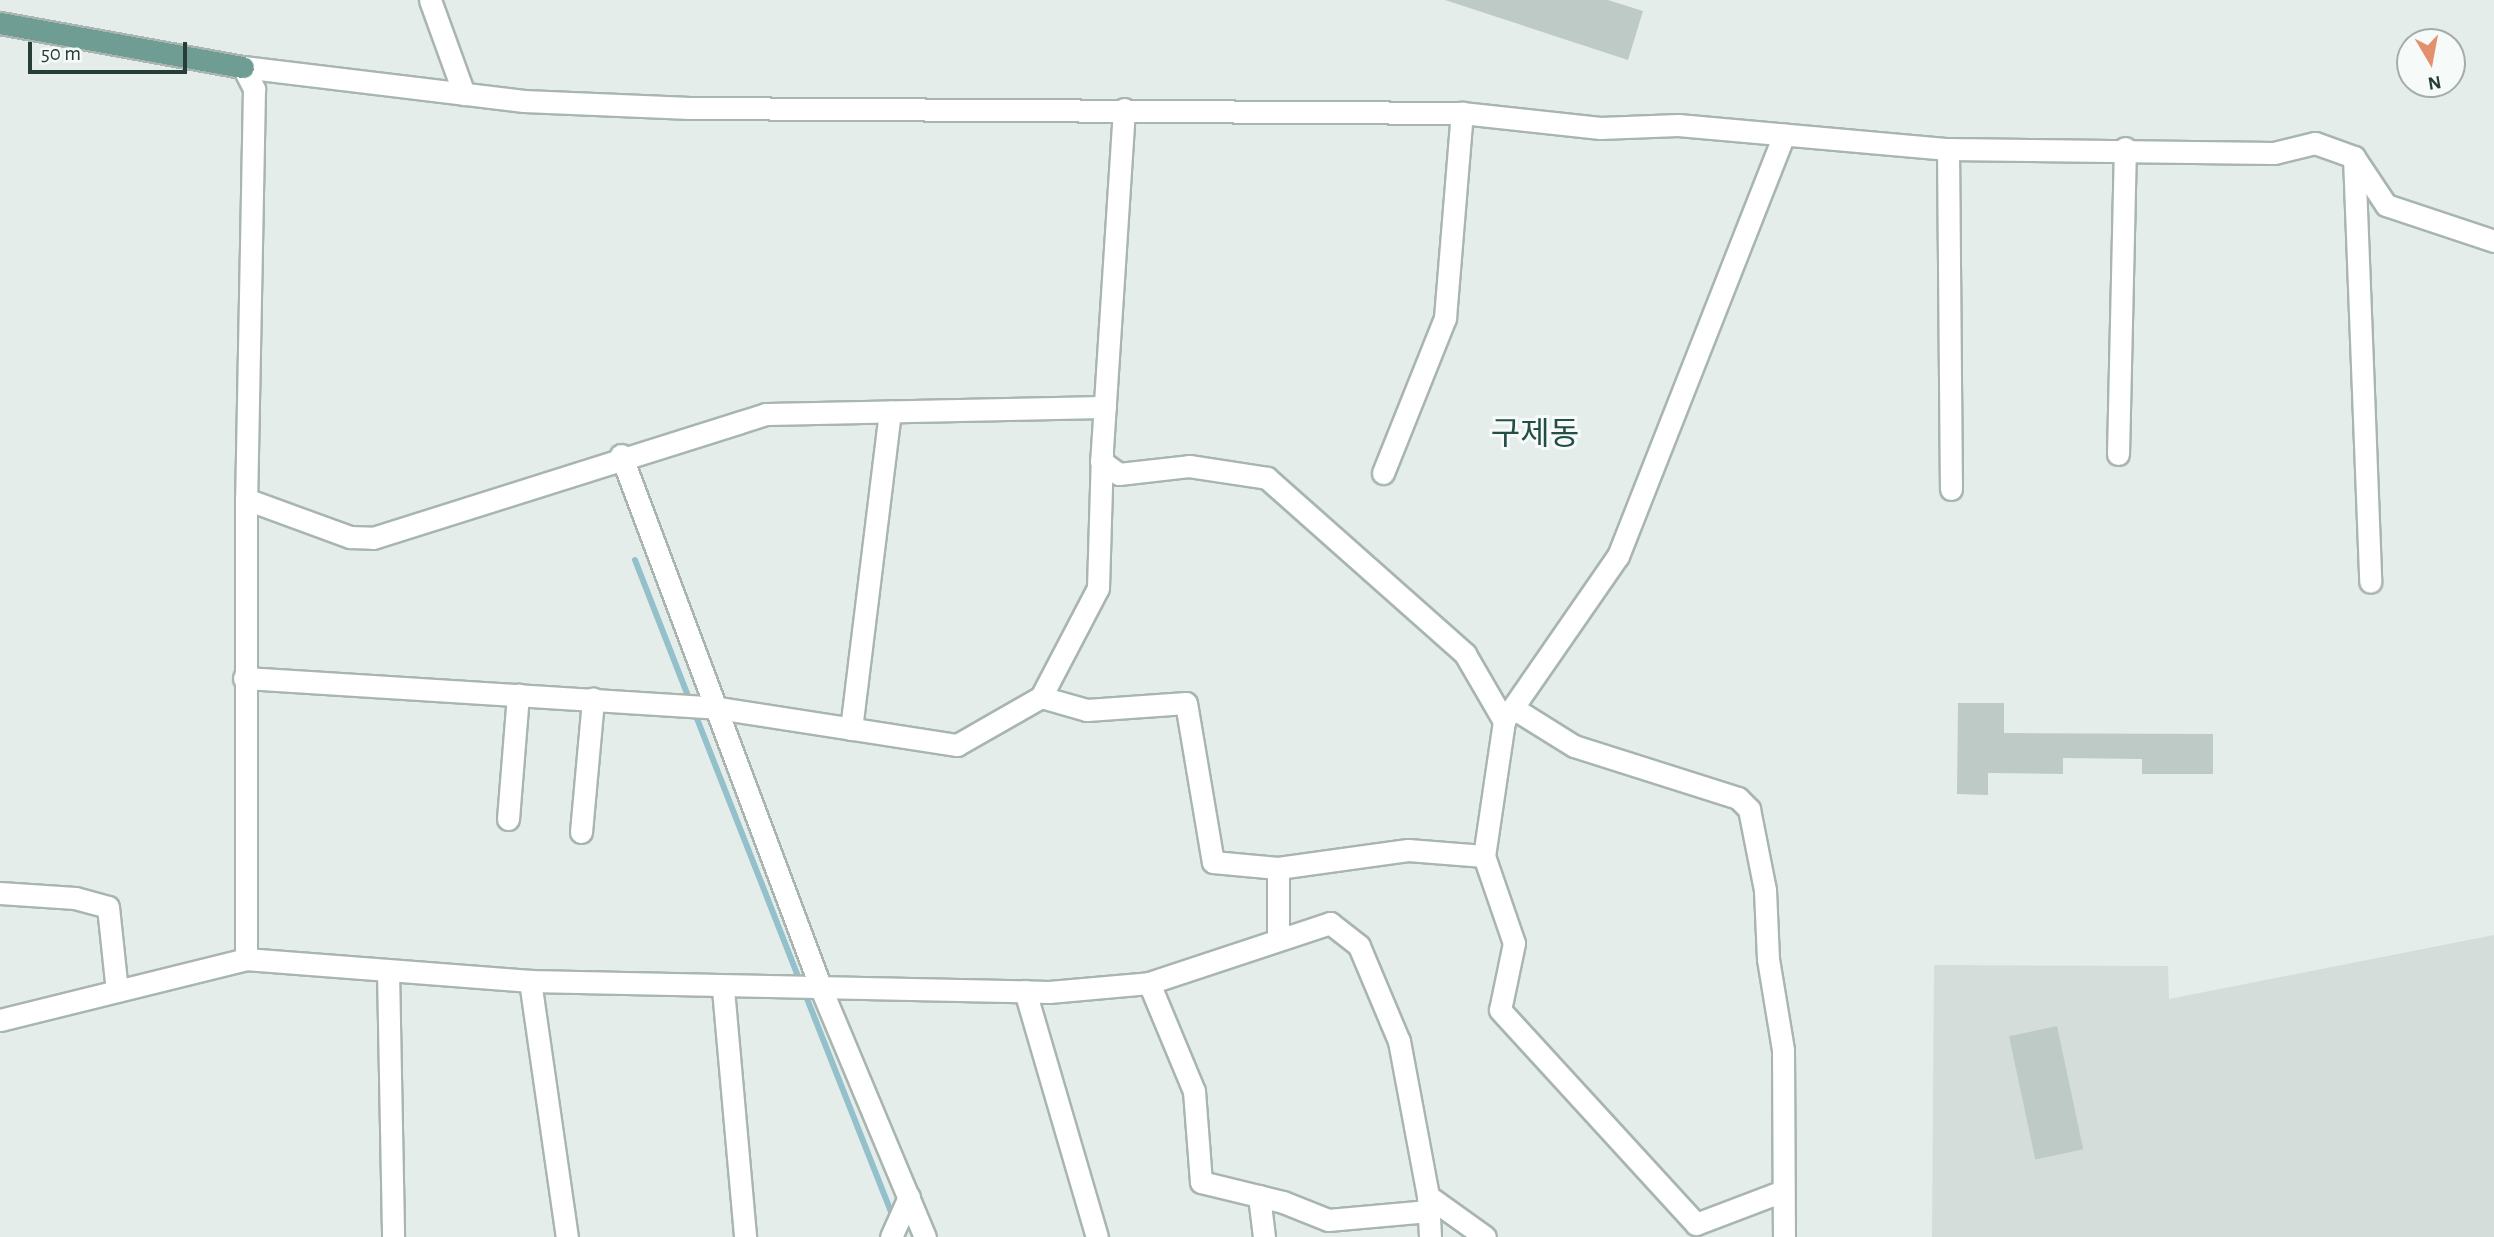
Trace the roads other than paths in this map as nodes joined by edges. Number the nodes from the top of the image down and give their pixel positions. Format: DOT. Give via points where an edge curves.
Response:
graph roads {
  1 [pos="430,0"];
  2 [pos="0,23"];
  3 [pos="243,67"];
  4 [pos="464,94"];
  5 [pos="1124,109"];
  6 [pos="1462,113"];
  7 [pos="1784,134"];
  8 [pos="2125,148"];
  9 [pos="1948,149"];
  10 [pos="2354,158"];
  11 [pos="2494,241"];
  12 [pos="1105,407"];
  13 [pos="890,411"];
  14 [pos="2118,454"];
  15 [pos="621,455"];
  16 [pos="1101,461"];
  17 [pos="1383,473"];
  18 [pos="1951,489"];
  19 [pos="246,499"];
  20 [pos="2370,582"];
  21 [pos="244,678"];
  22 [pos="518,694"];
  23 [pos="1041,697"];
  24 [pos="593,699"];
  25 [pos="718,708"];
  26 [pos="1509,715"];
  27 [pos="850,729"];
  28 [pos="508,819"];
  29 [pos="581,832"];
  30 [pos="1484,856"];
  31 [pos="1278,869"];
  32 [pos="0,893"];
  33 [pos="1278,940"];
  34 [pos="246,959"];
  35 [pos="388,971"];
  36 [pos="530,981"];
  37 [pos="1149,983"];
  38 [pos="723,989"];
  39 [pos="810,990"];
  40 [pos="117,991"];
  41 [pos="1025,991"];
  42 [pos="0,1020"];
  43 [pos="1783,1191"];
  44 [pos="1259,1196"];
  45 [pos="909,1197"];
  46 [pos="1429,1204"];
  47 [pos="393,1237"];
  48 [pos="566,1237"];
  49 [pos="745,1237"];
  50 [pos="891,1237"];
  51 [pos="925,1237"];
  52 [pos="1097,1237"];
  53 [pos="1264,1237"];
  54 [pos="1430,1237"];
  55 [pos="1485,1237"];
  56 [pos="1784,1237"];
  1 -- 4 [label="street"];
  2 -- 3 [label="main road"];
  3 -- 4 [label="street"];
  3 -- 19 [label="street" via="254,89"];
  4 -- 5 [label="street" via="690,108"];
  5 -- 6 [label="street"];
  5 -- 12 [label="street"];
  6 -- 7 [label="street" via="1600,128 1678,125"];
  6 -- 17 [label="street" via="1445,318"];
  7 -- 9 [label="street"];
  7 -- 26 [label="street" via="1618,556"];
  8 -- 9 [label="street"];
  8 -- 10 [label="street" via="2274,153 2315,143"];
  8 -- 14 [label="street"];
  9 -- 18 [label="street"];
  10 -- 11 [label="street" via="2386,205"];
  10 -- 20 [label="street"];
  12 -- 13 [label="street"];
  12 -- 16 [label="street"];
  13 -- 15 [label="street" via="766,414"];
  13 -- 27 [label="street"];
  15 -- 19 [label="street" via="373,538 350,537"];
  15 -- 25 [label="street"];
  16 -- 23 [label="street" via="1098,588"];
  16 -- 26 [label="street" via="1119,474 1189,466 1267,478 1465,654"];
  19 -- 21 [label="street"];
  21 -- 22 [label="street"];
  21 -- 34 [label="street"];
  22 -- 24 [label="street"];
  22 -- 28 [label="street"];
  23 -- 27 [label="street" via="957,745"];
  23 -- 31 [label="street" via="1087,710 1186,703 1213,862"];
  24 -- 25 [label="street"];
  24 -- 29 [label="street"];
  25 -- 27 [label="street"];
  25 -- 39 [label="street"];
  26 -- 30 [label="street"];
  26 -- 43 [label="street" via="1574,746 1738,798 1749,809 1765,890 1768,959 1783,1050"];
  30 -- 31 [label="street" via="1408,850"];
  30 -- 43 [label="street" via="1514,943 1500,1010 1696,1224"];
  31 -- 33 [label="street"];
  32 -- 40 [label="street" via="75,898 108,907"];
  33 -- 37 [label="street"];
  33 -- 46 [label="street" via="1330,923 1359,946 1399,1041"];
  34 -- 35 [label="street"];
  34 -- 40 [label="street"];
  35 -- 36 [label="street"];
  35 -- 47 [label="street"];
  36 -- 38 [label="street"];
  36 -- 48 [label="street"];
  37 -- 41 [label="street"];
  37 -- 44 [label="street" via="1194,1091 1201,1182"];
  38 -- 39 [label="street"];
  38 -- 49 [label="street"];
  39 -- 41 [label="street"];
  39 -- 45 [label="street"];
  40 -- 42 [label="street"];
  41 -- 52 [label="street"];
  43 -- 56 [label="street"];
  44 -- 46 [label="street" via="1328,1220"];
  44 -- 53 [label="street"];
  45 -- 50 [label="street"];
  45 -- 51 [label="street"];
  46 -- 54 [label="street"];
  46 -- 55 [label="street"];
}
